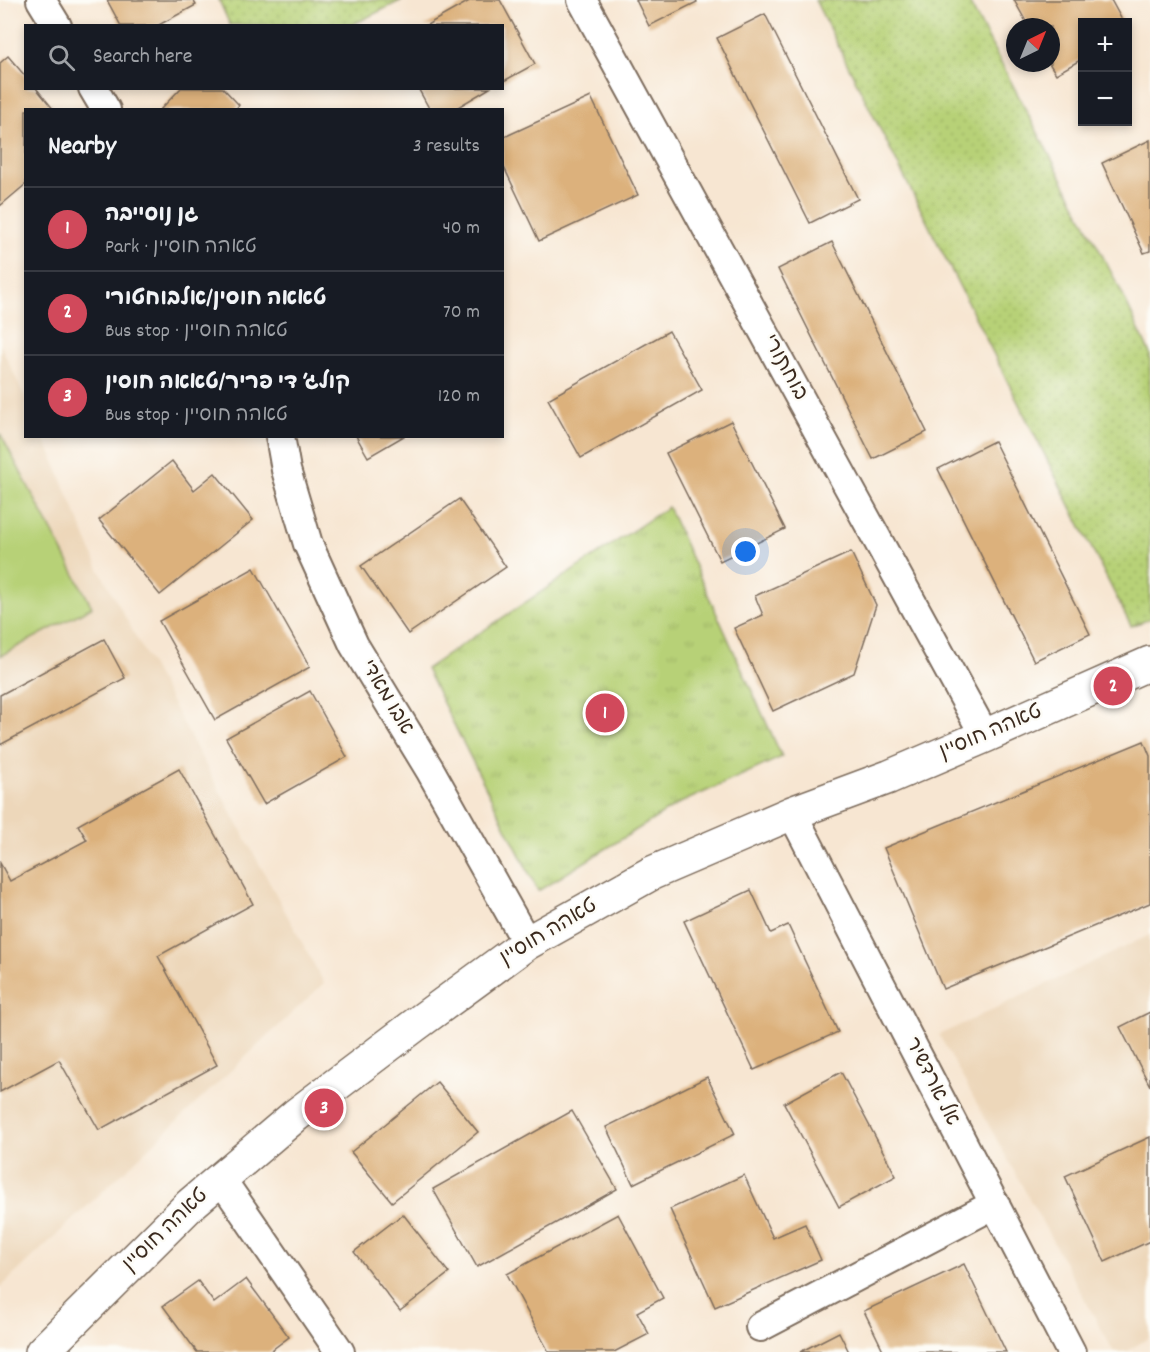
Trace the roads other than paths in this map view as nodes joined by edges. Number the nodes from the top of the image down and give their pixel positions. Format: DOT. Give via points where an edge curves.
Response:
graph roads {
  1 [pos="41,0"];
  2 [pos="582,0"];
  3 [pos="56,24"];
  4 [pos="94,90"];
  5 [pos="105,108"];
  6 [pos="280,438"];
  7 [pos="1150,663"];
  8 [pos="986,736"];
  9 [pos="792,813"];
  10 [pos="527,943"];
  11 [pos="221,1179"];
  12 [pos="994,1204"];
  13 [pos="760,1327"];
  14 [pos="42,1352"];
  15 [pos="340,1352"];
  16 [pos="1071,1352"];
  1 -- 3 [label="street"];
  2 -- 8 [label="street, בוחתורי"];
  4 -- 5 [label="street"];
  6 -- 10 [label="street, אבו מאדי" via="308,544 354,645"];
  7 -- 8 [label="street, טאהה חוסיין"];
  8 -- 9 [label="street, טאהה חוסיין"];
  9 -- 10 [label="street, טאהה חוסיין" via="652,873"];
  9 -- 12 [label="street, אל ארדשיר"];
  10 -- 11 [label="street, טאהה חוסיין" via="296,1115"];
  11 -- 14 [label="street, טאהה חוסיין"];
  11 -- 15 [label="street"];
  12 -- 13 [label="street"];
  12 -- 16 [label="street, אל ארדשיר"];
}
